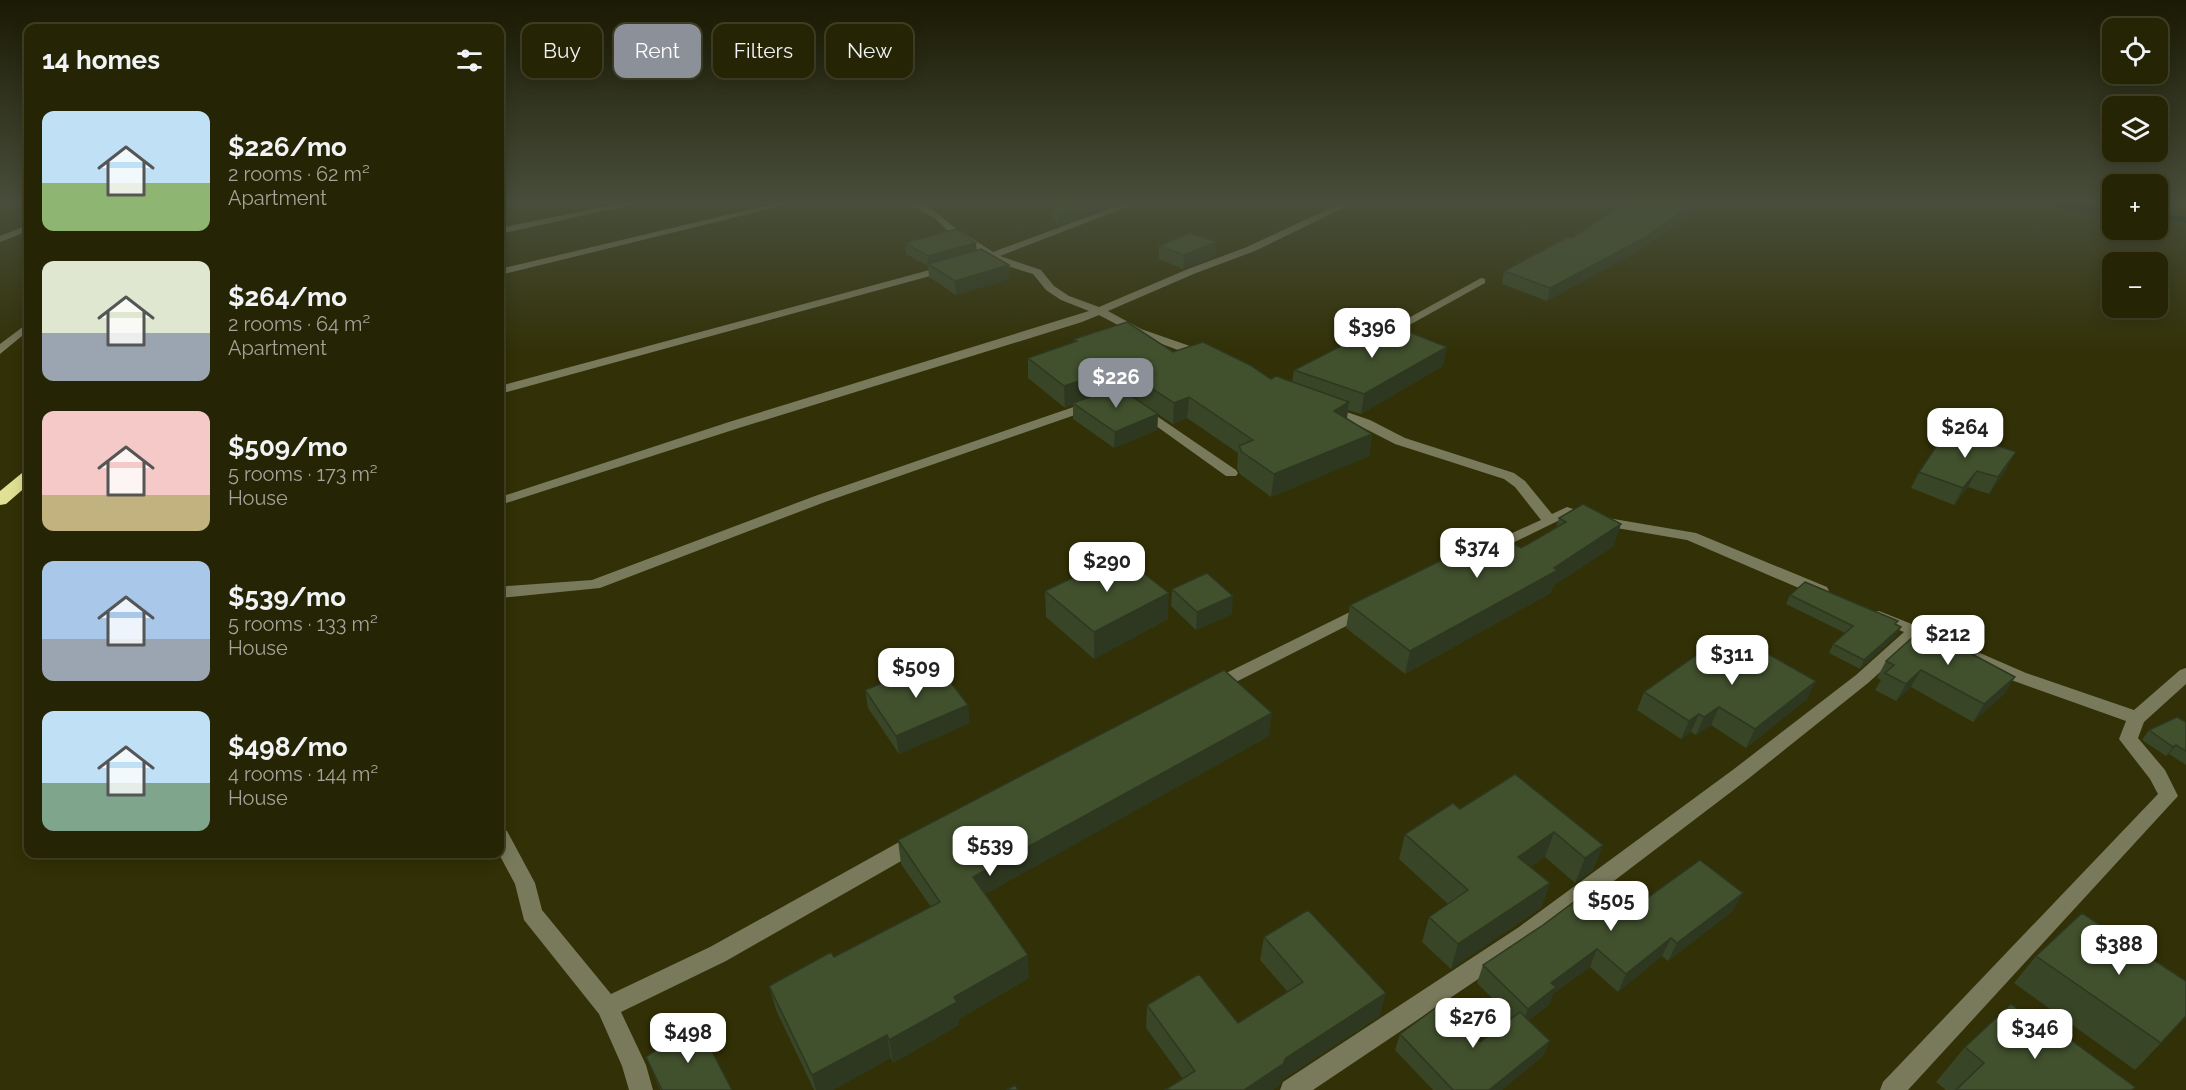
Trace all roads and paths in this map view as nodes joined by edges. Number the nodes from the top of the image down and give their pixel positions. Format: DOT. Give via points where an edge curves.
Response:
graph roads {
  1 [pos="576,254"];
  2 [pos="988,254"];
  3 [pos="1001,254"];
  4 [pos="1238,254"];
  5 [pos="993,257"];
  6 [pos="975,260"];
  7 [pos="957,266"];
  8 [pos="504,271"];
  9 [pos="1481,281"];
  10 [pos="1101,312"];
  11 [pos="24,329"];
  12 [pos="1371,341"];
  13 [pos="0,350"];
  14 [pos="1217,362"];
  15 [pos="504,389"];
  16 [pos="1109,399"];
  17 [pos="1129,402"];
  18 [pos="1321,407"];
  19 [pos="1231,473"];
  20 [pos="24,480"];
  21 [pos="0,500"];
  22 [pos="504,500"];
  23 [pos="1550,520"];
  24 [pos="1474,556"];
  25 [pos="504,592"];
  26 [pos="1841,599"];
  27 [pos="1380,602"];
  28 [pos="1862,608"];
  29 [pos="1916,631"];
  30 [pos="2186,674"];
  31 [pos="1195,696"];
  32 [pos="2136,718"];
  33 [pos="936,832"];
  34 [pos="504,844"];
  35 [pos="608,1007"];
  36 [pos="641,1090"];
  37 [pos="1292,1090"];
  38 [pos="1892,1090"];
  1 -- 8 [label="street"];
  2 -- 5 [label="street"];
  3 -- 5 [label="street"];
  4 -- 10 [label="street"];
  5 -- 6 [label="street"];
  5 -- 10 [label="street" via="1037,272 1065,298"];
  7 -- 15 [label="street"];
  9 -- 12 [label="street"];
  10 -- 14 [label="street" via="1137,331"];
  10 -- 22 [label="street"];
  11 -- 13 [label="street"];
  16 -- 25 [label="street" via="820,499 594,585"];
  17 -- 19 [label="street"];
  18 -- 23 [label="street" via="1400,441 1509,476"];
  20 -- 21 [label="highway"];
  23 -- 24 [label="street"];
  23 -- 26 [label="street" via="1567,511 1593,520 1691,536"];
  27 -- 31 [label="street"];
  28 -- 29 [label="street"];
  29 -- 32 [label="street" via="2020,677"];
  29 -- 37 [label="street" via="1862,679 1527,934"];
  30 -- 32 [label="street"];
  32 -- 38 [label="street" via="2128,739 2158,775 2168,796"];
  33 -- 35 [label="street" via="718,954"];
  34 -- 35 [label="street" via="525,883 532,914"];
  35 -- 36 [label="street"];
}
